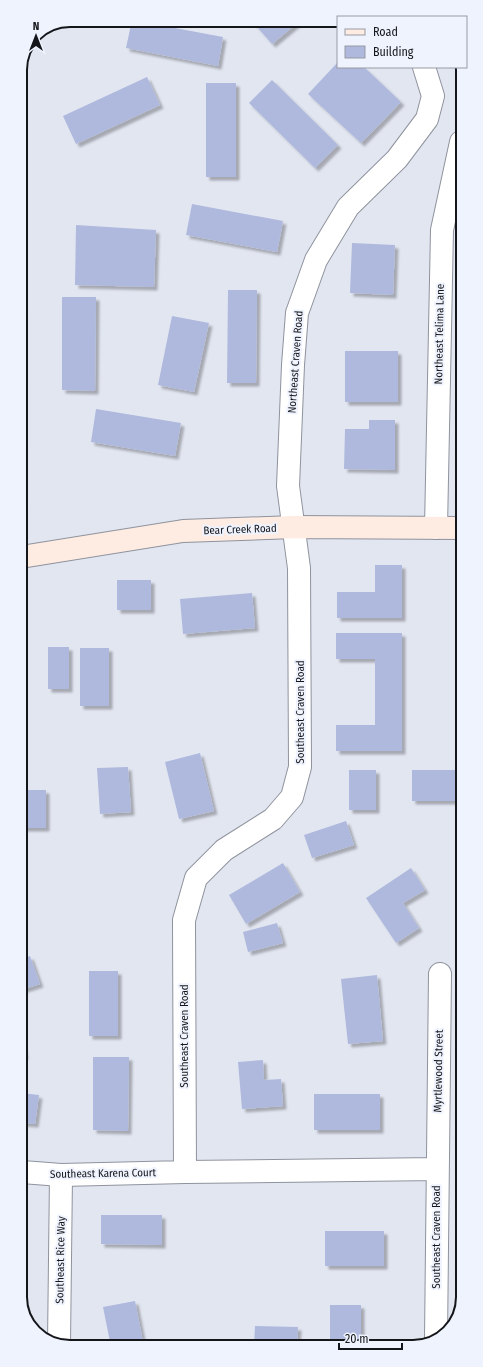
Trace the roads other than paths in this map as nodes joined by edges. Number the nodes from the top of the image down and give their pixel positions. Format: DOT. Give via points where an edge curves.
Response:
graph roads {
  1 [pos="424,68"];
  2 [pos="456,165"];
  3 [pos="294,527"];
  4 [pos="436,528"];
  5 [pos="456,528"];
  6 [pos="27,556"];
  7 [pos="440,974"];
  8 [pos="437,1168"];
  9 [pos="185,1172"];
  10 [pos="27,1173"];
  11 [pos="61,1176"];
  12 [pos="436,1334"];
  13 [pos="59,1339"];
  1 -- 3 [label="street, Northeast Craven Road" via="433,96 427,119 397,159 348,207 316,260 297,313 288,486"];
  2 -- 4 [label="street, Northeast Telima Lane" via="442,230"];
  3 -- 4 [label="street, Bear Creek Road"];
  3 -- 6 [label="street, Bear Creek Road" via="183,531"];
  3 -- 9 [label="street, Southeast Craven Road" via="299,568 300,767 292,797 272,819 224,850 196,878 184,920"];
  4 -- 5 [label="street, Bear Creek Road"];
  7 -- 8 [label="street, Myrtlewood Street"];
  8 -- 9 [label="street"];
  8 -- 12 [label="street, Southeast Craven Road"];
  9 -- 11 [label="street, Southeast Karena Court"];
  10 -- 11 [label="street, Southeast Karena Court"];
  11 -- 13 [label="street, Southeast Rice Way"];
}
